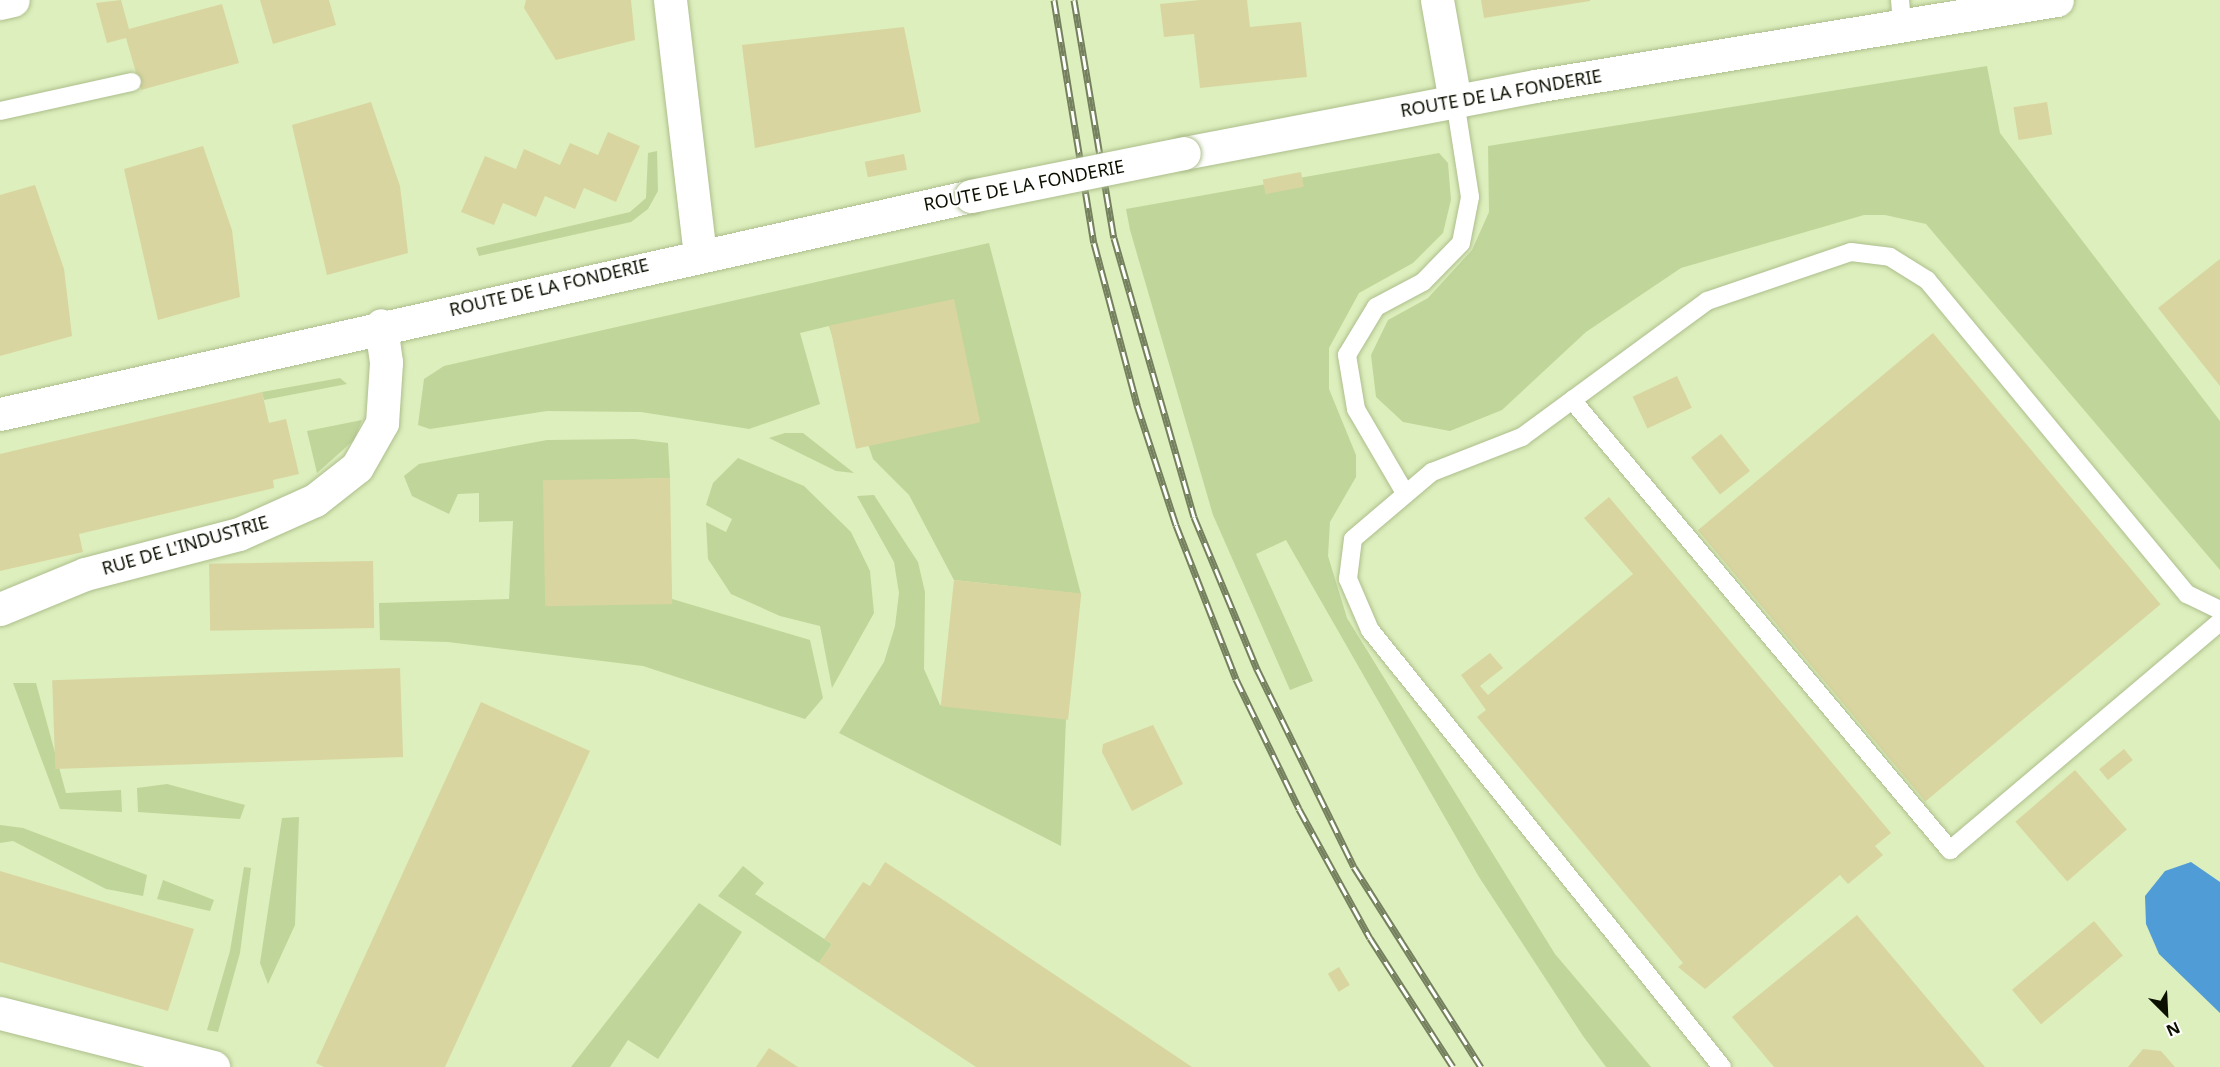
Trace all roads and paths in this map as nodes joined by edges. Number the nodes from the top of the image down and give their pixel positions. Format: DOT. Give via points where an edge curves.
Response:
graph roads {
  1 [pos="13,0"];
  2 [pos="670,0"];
  3 [pos="1437,0"];
  4 [pos="2057,0"];
  5 [pos="2024,2"];
  6 [pos="0,3"];
  7 [pos="1901,11"];
  8 [pos="132,82"];
  9 [pos="1455,101"];
  10 [pos="0,111"];
  11 [pos="700,254"];
  12 [pos="381,325"];
  13 [pos="1572,400"];
  14 [pos="0,414"];
  15 [pos="1405,493"];
  16 [pos="0,609"];
  17 [pos="2220,610"];
  18 [pos="2220,622"];
  19 [pos="0,1013"];
  20 [pos="213,1067"];
  21 [pos="1722,1067"];
  1 -- 6 [label="main road"];
  2 -- 11 [label="main road"];
  3 -- 9 [label="main road"];
  4 -- 5 [label="main road, ROUTE DE LA FONDERIE"];
  5 -- 7 [label="main road, ROUTE DE LA FONDERIE"];
  7 -- 9 [label="main road, ROUTE DE LA FONDERIE"];
  8 -- 10 [label="lane"];
  9 -- 11 [label="main road, ROUTE DE LA FONDERIE, bridge" via="971,196"];
  9 -- 15 [label="lane" via="1470,197 1461,243 1423,282 1376,307 1347,355 1356,409"];
  11 -- 12 [label="main road, ROUTE DE LA FONDERIE"];
  12 -- 14 [label="main road, ROUTE DE LA FONDERIE"];
  12 -- 16 [label="main road, RUE DE L'INDUSTRIE" via="387,373 382,423 357,467 315,500 239,534 85,574"];
  13 -- 15 [label="lane" via="1522,437 1432,472"];
  13 -- 17 [label="lane" via="1707,301 1851,252 1890,257 1927,280 2187,594"];
  13 -- 18 [label="lane" via="1950,850"];
  15 -- 21 [label="lane" via="1353,538 1348,579 1370,630"];
  19 -- 20 [label="main road"];
}
